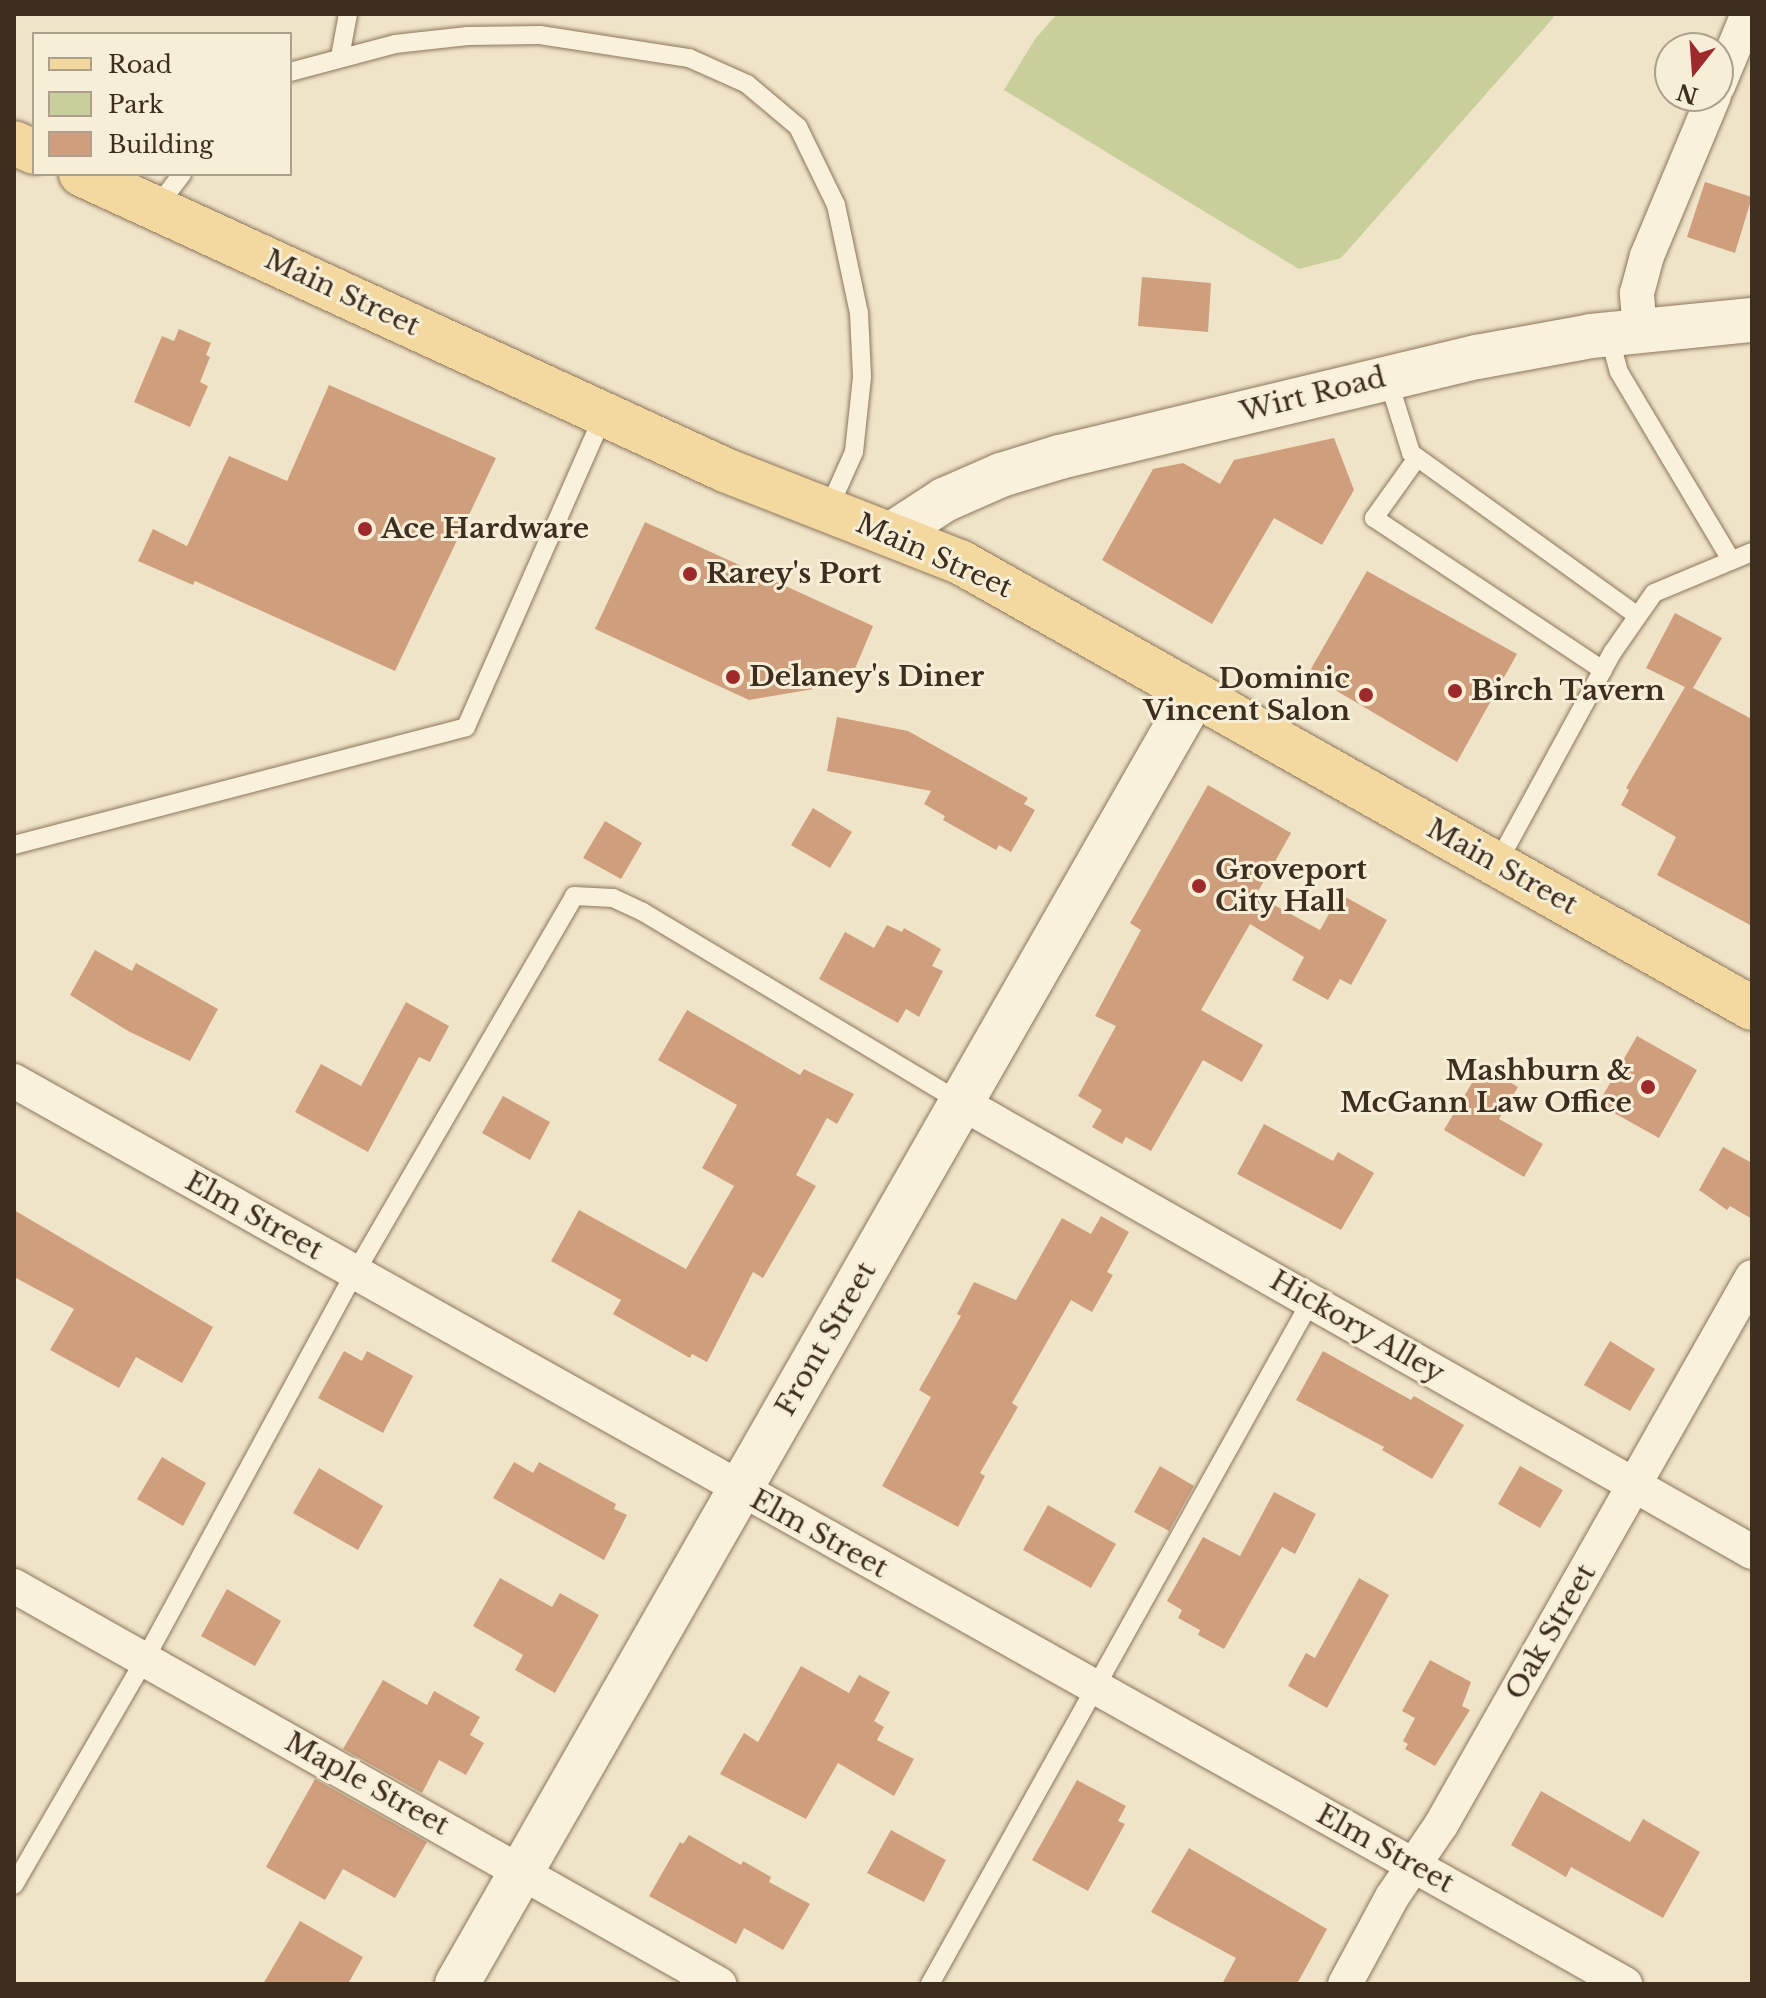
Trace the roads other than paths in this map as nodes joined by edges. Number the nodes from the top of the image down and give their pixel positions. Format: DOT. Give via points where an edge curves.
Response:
graph roads {
  1 [pos="348,14"];
  2 [pos="1748,14"];
  3 [pos="1734,48"];
  4 [pos="340,57"];
  5 [pos="292,71"];
  6 [pos="1707,112"];
  7 [pos="85,176"];
  8 [pos="180,176"];
  9 [pos="156,208"];
  10 [pos="1752,320"];
  11 [pos="1624,332"];
  12 [pos="1388,377"];
  13 [pos="604,414"];
  14 [pos="1417,458"];
  15 [pos="828,510"];
  16 [pos="892,534"];
  17 [pos="1752,552"];
  18 [pos="1731,560"];
  19 [pos="1638,616"];
  20 [pos="1603,670"];
  21 [pos="1195,694"];
  22 [pos="14,845"];
  23 [pos="1497,864"];
  24 [pos="1752,1008"];
  25 [pos="14,1081"];
  26 [pos="962,1103"];
  27 [pos="355,1273"];
  28 [pos="1752,1277"];
  29 [pos="1311,1301"];
  30 [pos="1634,1485"];
  31 [pos="740,1490"];
  32 [pos="1752,1552"];
  33 [pos="14,1586"];
  34 [pos="145,1659"];
  35 [pos="1094,1686"];
  36 [pos="1413,1864"];
  37 [pos="522,1871"];
  38 [pos="14,1885"];
  39 [pos="457,1984"];
  40 [pos="719,1984"];
  41 [pos="930,1984"];
  42 [pos="1345,1984"];
  43 [pos="1625,1984"];
  1 -- 4 [label="lane"];
  2 -- 3 [label="street"];
  4 -- 5 [label="lane"];
  4 -- 15 [label="lane" via="395,44 540,35 689,58 747,84 798,127 836,205 859,313 862,377 854,452"];
  6 -- 11 [label="street" via="1647,256"];
  7 -- 9 [label="main road, Main Street"];
  8 -- 9 [label="lane"];
  9 -- 13 [label="main road, Main Street"];
  10 -- 11 [label="street, Wirt Road"];
  11 -- 12 [label="street, Wirt Road"];
  11 -- 18 [label="lane" via="1619,372"];
  12 -- 14 [label="lane"];
  12 -- 16 [label="street, Wirt Road" via="1001,475 944,500"];
  13 -- 15 [label="main road, Main Street"];
  13 -- 22 [label="lane" via="466,727"];
  14 -- 19 [label="lane"];
  14 -- 20 [label="lane" via="1374,518"];
  15 -- 16 [label="main road, Main Street"];
  16 -- 21 [label="main road, Main Street" via="1011,587"];
  17 -- 18 [label="lane"];
  18 -- 19 [label="lane" via="1654,593"];
  19 -- 20 [label="lane"];
  20 -- 23 [label="lane"];
  21 -- 23 [label="main road, Main Street"];
  21 -- 26 [label="street, Front Street"];
  23 -- 24 [label="main road, Main Street"];
  25 -- 27 [label="street, Elm Street"];
  26 -- 27 [label="lane" via="643,912 613,898 574,896"];
  26 -- 29 [label="street, Hickory Alley"];
  26 -- 31 [label="street, Front Street"];
  27 -- 31 [label="street, Elm Street"];
  27 -- 34 [label="lane"];
  28 -- 30 [label="street, Oak Street"];
  29 -- 30 [label="street, Hickory Alley"];
  29 -- 35 [label="lane"];
  30 -- 32 [label="street, Hickory Alley"];
  30 -- 36 [label="street, Oak Street" via="1441,1825"];
  31 -- 35 [label="street, Elm Street"];
  31 -- 37 [label="street, Front Street"];
  33 -- 34 [label="street, Maple Street"];
  34 -- 37 [label="street, Maple Street"];
  34 -- 38 [label="lane"];
  35 -- 36 [label="street, Elm Street"];
  35 -- 41 [label="lane"];
  36 -- 42 [label="street, Oak Street"];
  36 -- 43 [label="street, Elm Street"];
  37 -- 39 [label="street, Front Street"];
  37 -- 40 [label="street, Maple Street"];
}
